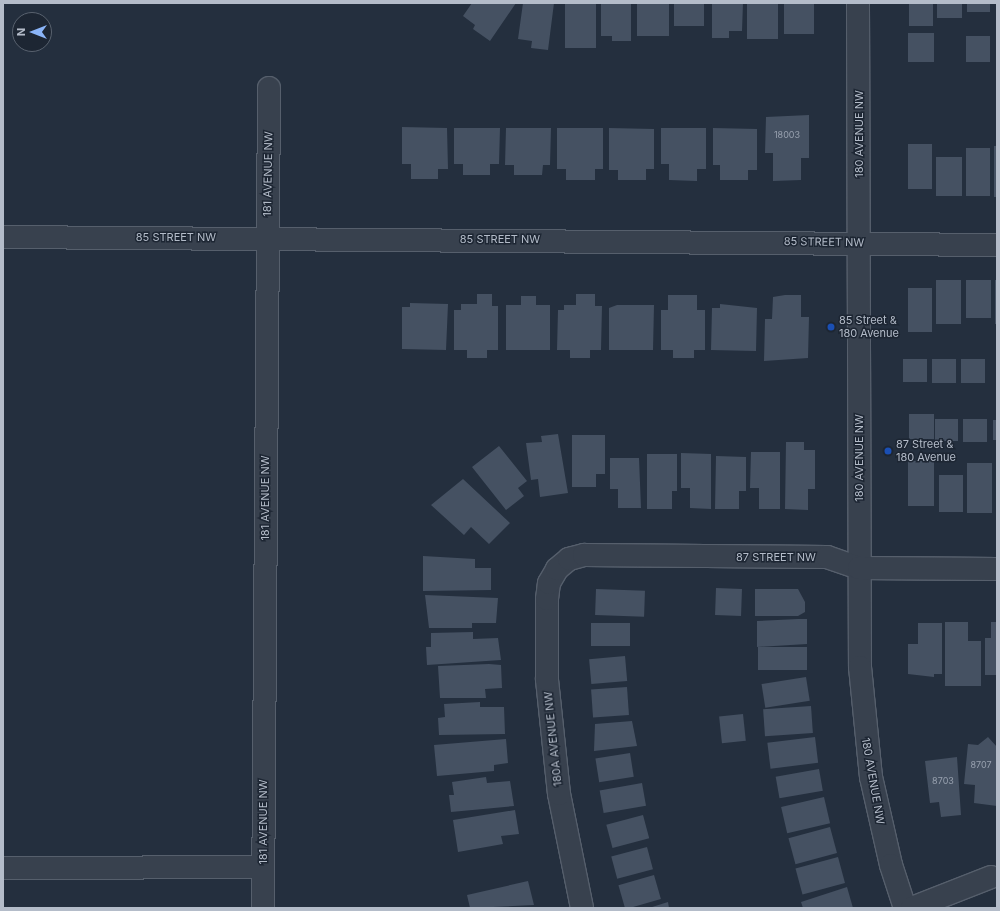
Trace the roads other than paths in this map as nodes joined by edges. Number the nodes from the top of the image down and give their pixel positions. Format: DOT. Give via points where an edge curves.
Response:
graph roads {
  1 [pos="858,3"];
  2 [pos="269,88"];
  3 [pos="3,236"];
  4 [pos="267,238"];
  5 [pos="858,242"];
  6 [pos="997,245"];
  7 [pos="860,568"];
  8 [pos="557,569"];
  9 [pos="997,569"];
  10 [pos="263,867"];
  11 [pos="3,868"];
  12 [pos="991,877"];
  13 [pos="263,908"];
  14 [pos="582,908"];
  15 [pos="905,908"];
  16 [pos="912,908"];
  1 -- 5 [label="street, 180 AVENUE NW"];
  2 -- 4 [label="street, 181 AVENUE NW"];
  3 -- 4 [label="street, 85 STREET NW"];
  4 -- 5 [label="street, 85 STREET NW"];
  4 -- 10 [label="street, 181 AVENUE NW"];
  5 -- 6 [label="street, 85 STREET NW"];
  5 -- 7 [label="street, 180 AVENUE NW"];
  7 -- 8 [label="street, 87 STREET NW" via="827,557 584,555 569,560"];
  7 -- 9 [label="street, 87 STREET NW"];
  7 -- 15 [label="street, 180 AVENUE NW" via="860,667 865,733 880,821"];
  8 -- 14 [label="street, 180A AVENUE NW" via="549,583 547,599 548,679 559,794"];
  10 -- 11 [label="street"];
  10 -- 13 [label="street, 181 AVENUE NW"];
  12 -- 16 [label="street"];
}
